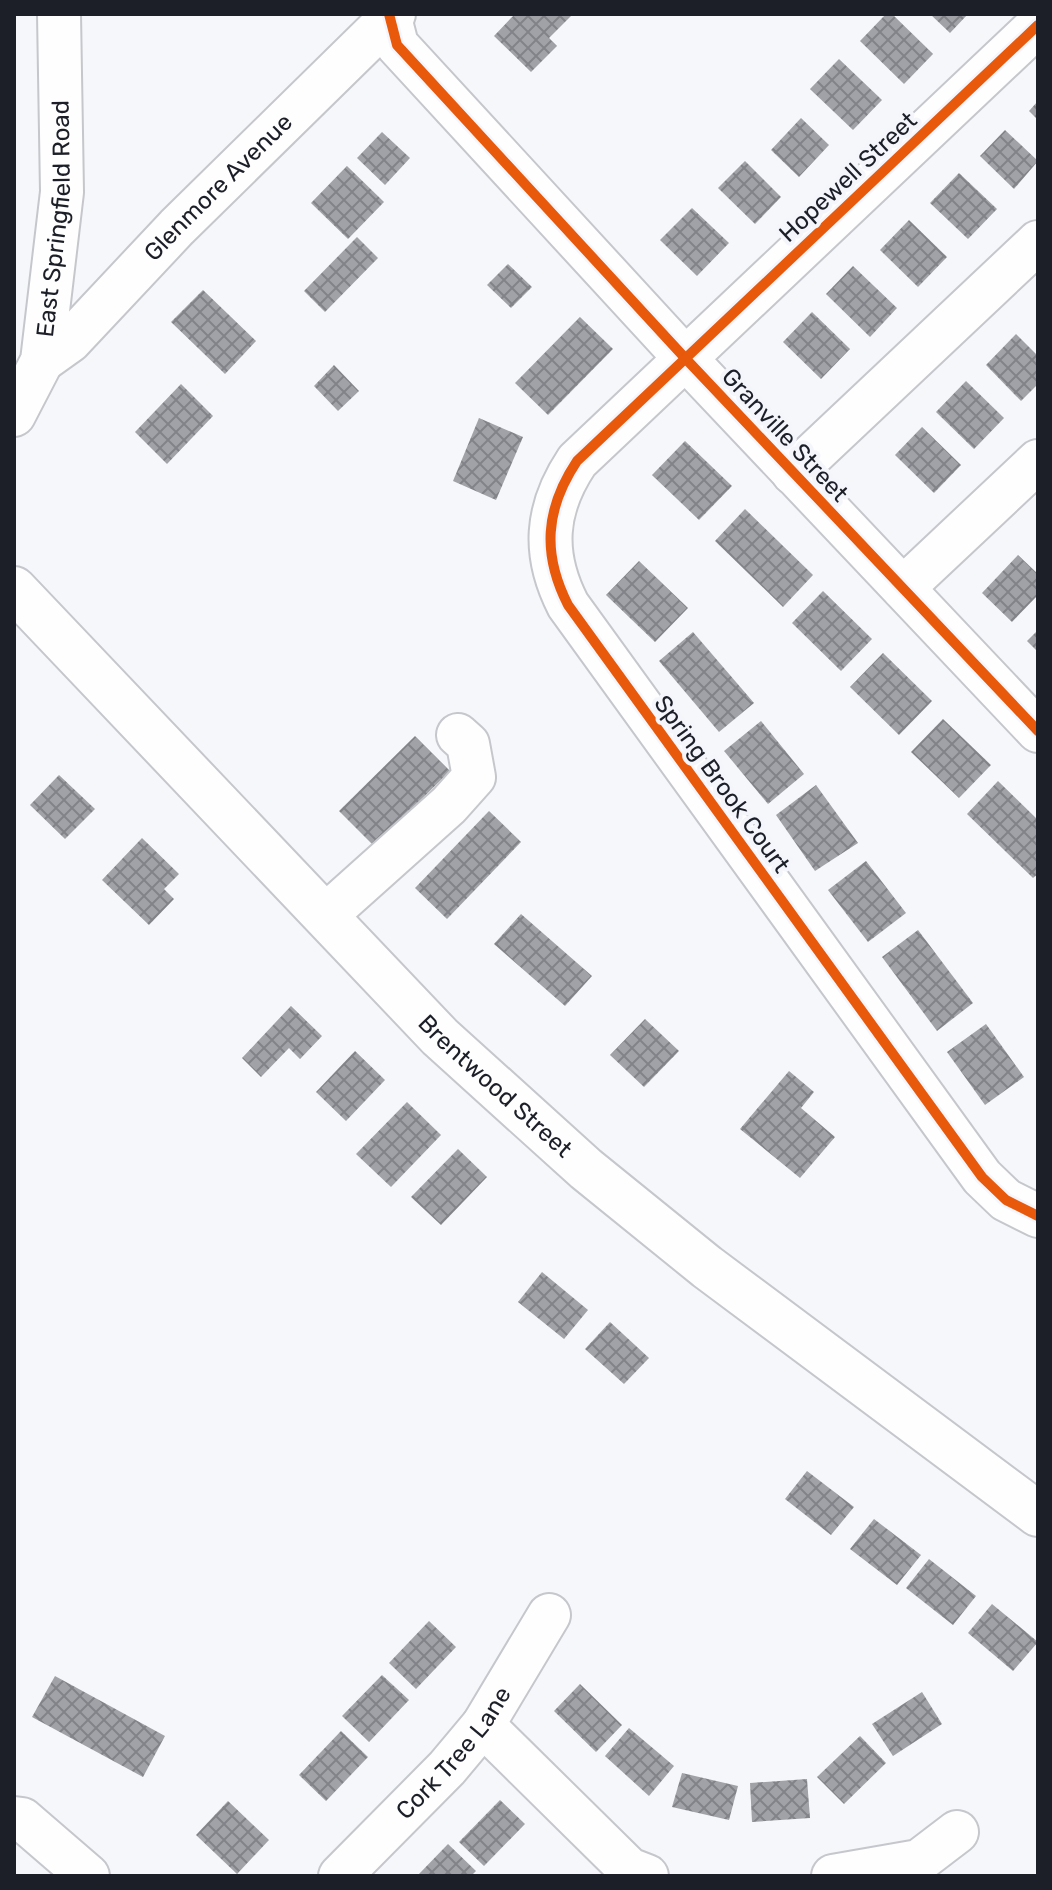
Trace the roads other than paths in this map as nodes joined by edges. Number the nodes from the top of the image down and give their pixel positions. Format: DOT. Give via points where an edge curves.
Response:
graph roads {
  1 [pos="59,14"];
  2 [pos="391,15"];
  3 [pos="1038,25"];
  4 [pos="1038,242"];
  5 [pos="685,358"];
  6 [pos="42,361"];
  7 [pos="14,415"];
  8 [pos="1038,461"];
  9 [pos="793,473"];
  10 [pos="903,588"];
  11 [pos="14,589"];
  12 [pos="1038,731"];
  13 [pos="458,735"];
  14 [pos="325,916"];
  15 [pos="1037,1214"];
  16 [pos="1038,1514"];
  17 [pos="549,1615"];
  18 [pos="483,1725"];
  19 [pos="14,1818"];
  20 [pos="957,1832"];
  21 [pos="88,1876"];
  22 [pos="340,1876"];
  23 [pos="647,1876"];
  24 [pos="833,1876"];
  1 -- 6 [label="street, East Springfield Road" via="62,192"];
  2 -- 5 [label="street, Granville Street" via="397,45"];
  2 -- 6 [label="street, Glenmore Avenue" via="70,341"];
  3 -- 5 [label="street, Hopewell Street"];
  4 -- 9 [label="street"];
  5 -- 9 [label="street, Granville Street"];
  5 -- 15 [label="street, Spring Brook Court" via="577,461 561,485 548,536 557,584 982,1177 1006,1200"];
  6 -- 7 [label="street, East Springfield Road"];
  8 -- 10 [label="street"];
  9 -- 10 [label="street, Granville Street"];
  10 -- 12 [label="street, Granville Street"];
  11 -- 14 [label="main road, Brentwood Street"];
  13 -- 14 [label="street" via="468,744 474,777"];
  14 -- 16 [label="main road, Brentwood Street" via="440,1037 586,1169 707,1267"];
  17 -- 18 [label="street, Cork Tree Lane"];
  18 -- 22 [label="street, Cork Tree Lane"];
  18 -- 23 [label="street" via="629,1869"];
  19 -- 21 [label="street" via="68,1855"];
  20 -- 24 [label="street" via="919,1861"];
}
